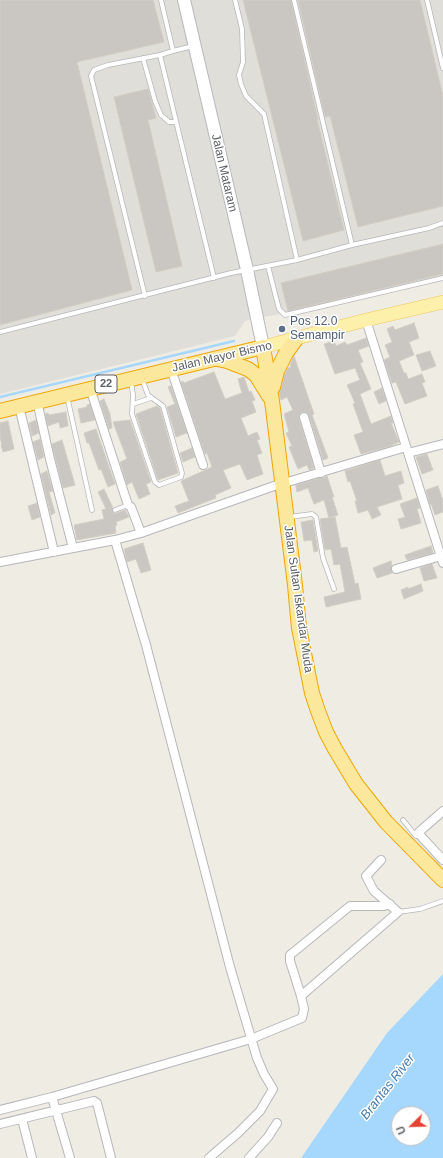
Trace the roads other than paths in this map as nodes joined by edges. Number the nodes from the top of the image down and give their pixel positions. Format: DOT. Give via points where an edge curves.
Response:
graph roads {
  1 [pos="161,0"];
  2 [pos="184,0"];
  3 [pos="235,0"];
  4 [pos="294,0"];
  5 [pos="428,0"];
  6 [pos="194,46"];
  7 [pos="173,51"];
  8 [pos="160,55"];
  9 [pos="143,58"];
  10 [pos="443,68"];
  11 [pos="176,122"];
  12 [pos="443,223"];
  13 [pos="352,245"];
  14 [pos="297,260"];
  15 [pos="268,266"];
  16 [pos="247,270"];
  17 [pos="214,278"];
  18 [pos="443,278"];
  19 [pos="145,296"];
  20 [pos="443,302"];
  21 [pos="366,320"];
  22 [pos="0,332"];
  23 [pos="296,339"];
  24 [pos="263,347"];
  25 [pos="212,359"];
  26 [pos="171,369"];
  27 [pos="136,377"];
  28 [pos="90,388"];
  29 [pos="67,394"];
  30 [pos="151,398"];
  31 [pos="272,401"];
  32 [pos="37,402"];
  33 [pos="133,404"];
  34 [pos="19,406"];
  35 [pos="0,411"];
  36 [pos="304,417"];
  37 [pos="443,444"];
  38 [pos="407,450"];
  39 [pos="203,465"];
  40 [pos="321,473"];
  41 [pos="282,484"];
  42 [pos="128,505"];
  43 [pos="92,510"];
  44 [pos="115,510"];
  45 [pos="286,517"];
  46 [pos="141,534"];
  47 [pos="116,540"];
  48 [pos="73,548"];
  49 [pos="54,552"];
  50 [pos="442,559"];
  51 [pos="0,562"];
  52 [pos="396,569"];
  53 [pos="334,589"];
  54 [pos="443,811"];
  55 [pos="403,820"];
  56 [pos="419,834"];
  57 [pos="381,860"];
  58 [pos="443,860"];
  59 [pos="443,880"];
  60 [pos="443,901"];
  61 [pos="390,904"];
  62 [pos="398,912"];
  63 [pos="301,996"];
  64 [pos="251,1040"];
  65 [pos="52,1097"];
  66 [pos="0,1110"];
  67 [pos="56,1111"];
  68 [pos="22,1119"];
  69 [pos="277,1123"];
  70 [pos="0,1124"];
  71 [pos="32,1158"];
  72 [pos="70,1158"];
  73 [pos="111,1158"];
  74 [pos="209,1158"];
  75 [pos="249,1158"];
  1 -- 7 [label="lane"];
  2 -- 6 [label="main road, Jalan Mataram"];
  3 -- 14 [label="lane" via="242,29 243,62 239,75 241,84 246,96 264,114"];
  4 -- 13 [label="lane"];
  5 -- 10 [label="lane"];
  6 -- 7 [label="lane"];
  6 -- 16 [label="main road, Jalan Mataram"];
  7 -- 8 [label="lane"];
  8 -- 9 [label="lane"];
  8 -- 11 [label="lane"];
  9 -- 11 [label="lane" via="161,115 169,122"];
  9 -- 19 [label="lane" via="108,65 94,70 91,76"];
  11 -- 17 [label="lane"];
  12 -- 13 [label="lane"];
  13 -- 14 [label="lane"];
  14 -- 15 [label="lane"];
  15 -- 16 [label="lane"];
  15 -- 18 [label="lane" via="279,309 285,315"];
  16 -- 17 [label="lane"];
  16 -- 24 [label="main road, Jalan Mataram"];
  17 -- 19 [label="lane"];
  19 -- 22 [label="lane"];
  20 -- 21 [label="main road, Jalan Mayor Bismo"];
  21 -- 23 [label="main road, Jalan Mayor Bismo"];
  21 -- 38 [label="street"];
  23 -- 24 [label="main road, Jalan Mayor Bismo"];
  23 -- 31 [label="highway" via="277,371"];
  24 -- 25 [label="highway, Jalan Mayor Bismo / 22"];
  24 -- 31 [label="highway, Jalan Sultan Iskandar Muda"];
  25 -- 26 [label="highway, Jalan Mayor Bismo / 22"];
  25 -- 31 [label="highway, 22" via="227,361 248,369 256,375"];
  26 -- 27 [label="highway, Jalan Mayor Bismo / 22"];
  26 -- 39 [label="street"];
  27 -- 28 [label="highway, Jalan Mayor Bismo / 22"];
  27 -- 30 [label="lane"];
  27 -- 33 [label="lane"];
  28 -- 29 [label="highway, Jalan Mayor Bismo / 22"];
  28 -- 42 [label="street"];
  29 -- 32 [label="highway, Jalan Mayor Bismo / 22"];
  29 -- 43 [label="lane"];
  30 -- 33 [label="lane"];
  30 -- 33 [label="lane" via="164,408 182,473 181,477 159,485 155,482 132,414"];
  31 -- 41 [label="highway, Jalan Sultan Iskandar Muda"];
  32 -- 34 [label="highway, Jalan Mayor Bismo / 22"];
  32 -- 48 [label="street"];
  34 -- 35 [label="highway, Jalan Mayor Bismo / 22"];
  34 -- 49 [label="street"];
  36 -- 40 [label="street"];
  37 -- 38 [label="street"];
  38 -- 40 [label="street"];
  38 -- 50 [label="street"];
  40 -- 41 [label="street"];
  41 -- 45 [label="highway, Jalan Sultan Iskandar Muda"];
  41 -- 46 [label="street"];
  42 -- 44 [label="lane"];
  42 -- 46 [label="street"];
  45 -- 53 [label="lane" via="312,514 316,517 323,558"];
  45 -- 59 [label="highway, Jalan Sultan Iskandar Muda" via="306,668 326,732 356,784 370,802"];
  46 -- 47 [label="street"];
  47 -- 48 [label="street"];
  47 -- 64 [label="street"];
  48 -- 49 [label="street"];
  49 -- 51 [label="street"];
  50 -- 52 [label="street"];
  54 -- 56 [label="street"];
  55 -- 56 [label="lane" via="416,836"];
  56 -- 58 [label="street"];
  57 -- 61 [label="street" via="366,876 374,891"];
  60 -- 62 [label="lane" via="420,910"];
  61 -- 62 [label="street"];
  61 -- 63 [label="street" via="350,906 290,955"];
  62 -- 63 [label="street"];
  63 -- 64 [label="street" via="304,1009 302,1018"];
  64 -- 65 [label="street"];
  64 -- 74 [label="street" via="273,1090 260,1111"];
  65 -- 66 [label="street"];
  65 -- 67 [label="street"];
  67 -- 68 [label="street"];
  67 -- 72 [label="street"];
  67 -- 73 [label="street" via="96,1102"];
  68 -- 70 [label="street"];
  68 -- 71 [label="street"];
  69 -- 75 [label="street"];
}
